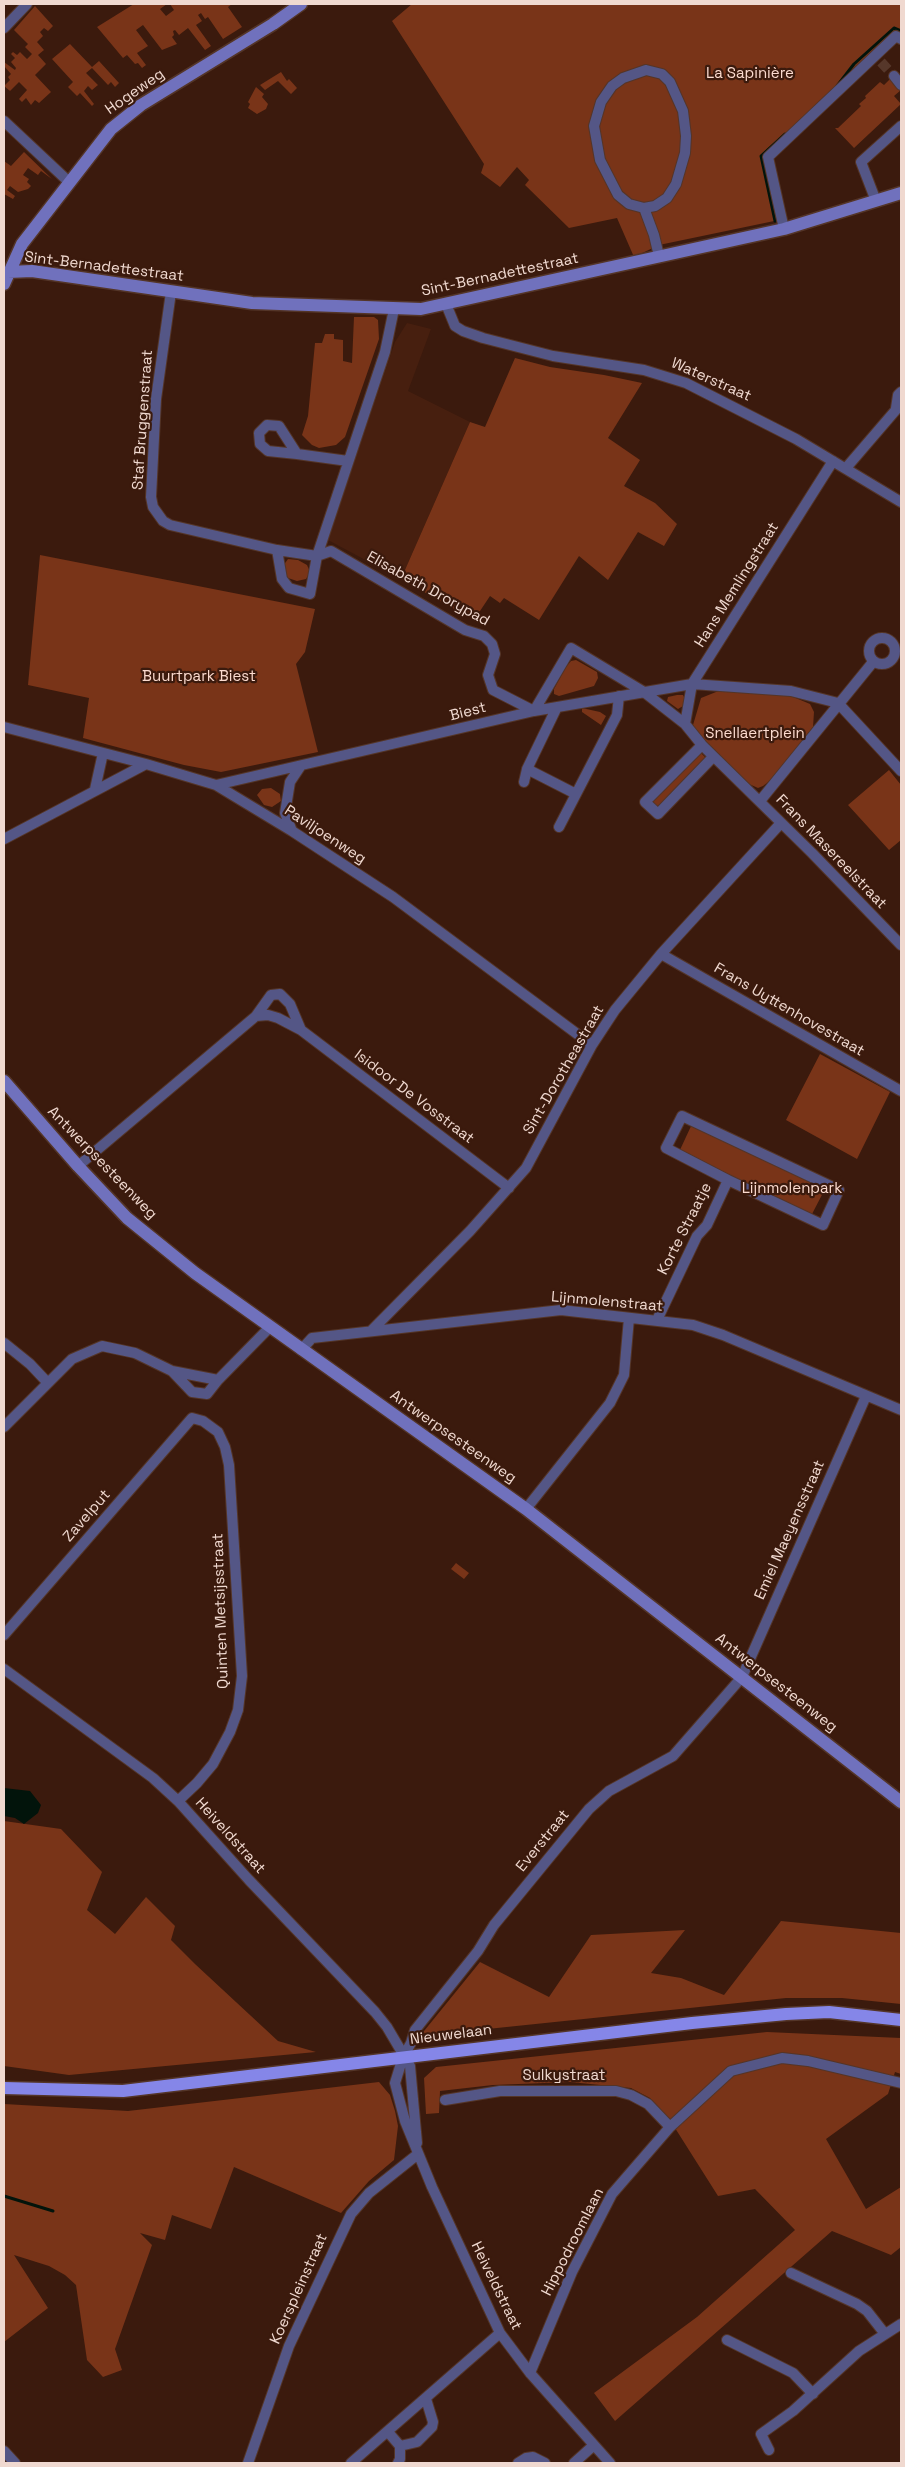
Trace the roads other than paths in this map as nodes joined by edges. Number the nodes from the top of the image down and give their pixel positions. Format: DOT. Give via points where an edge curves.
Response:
graph roads {
  1 [pos="27,4"];
  2 [pos="301,4"];
  3 [pos="4,28"];
  4 [pos="901,39"];
  5 [pos="894,76"];
  6 [pos="901,85"];
  7 [pos="4,121"];
  8 [pos="901,126"];
  9 [pos="69,182"];
  10 [pos="901,194"];
  11 [pos="876,202"];
  12 [pos="644,208"];
  13 [pos="784,228"];
  14 [pos="659,256"];
  15 [pos="5,276"];
  16 [pos="170,292"];
  17 [pos="446,304"];
  18 [pos="394,309"];
  19 [pos="901,392"];
  20 [pos="898,406"];
  21 [pos="296,454"];
  22 [pos="348,461"];
  23 [pos="833,461"];
  24 [pos="846,468"];
  25 [pos="901,502"];
  26 [pos="277,550"];
  27 [pos="317,556"];
  28 [pos="873,662"];
  29 [pos="692,684"];
  30 [pos="644,692"];
  31 [pos="619,696"];
  32 [pos="838,703"];
  33 [pos="557,707"];
  34 [pos="534,711"];
  35 [pos="685,724"];
  36 [pos="4,727"];
  37 [pos="702,745"];
  38 [pos="103,754"];
  39 [pos="713,757"];
  40 [pos="146,764"];
  41 [pos="300,767"];
  42 [pos="527,769"];
  43 [pos="901,771"];
  44 [pos="524,782"];
  45 [pos="216,785"];
  46 [pos="95,789"];
  47 [pos="576,794"];
  48 [pos="760,801"];
  49 [pos="781,822"];
  50 [pos="559,827"];
  51 [pos="292,831"];
  52 [pos="4,839"];
  53 [pos="901,945"];
  54 [pos="661,954"];
  55 [pos="256,1016"];
  56 [pos="301,1030"];
  57 [pos="592,1045"];
  58 [pos="4,1081"];
  59 [pos="901,1091"];
  60 [pos="78,1166"];
  61 [pos="728,1180"];
  62 [pos="509,1188"];
  63 [pos="629,1318"];
  64 [pos="656,1320"];
  65 [pos="269,1328"];
  66 [pos="371,1331"];
  67 [pos="4,1343"];
  68 [pos="301,1350"];
  69 [pos="172,1371"];
  70 [pos="218,1380"];
  71 [pos="48,1382"];
  72 [pos="866,1396"];
  73 [pos="901,1410"];
  74 [pos="192,1418"];
  75 [pos="4,1427"];
  76 [pos="526,1509"];
  77 [pos="4,1635"];
  78 [pos="4,1669"];
  79 [pos="742,1677"];
  80 [pos="178,1801"];
  81 [pos="901,1802"];
  82 [pos="901,2020"];
  83 [pos="403,2057"];
  84 [pos="901,2083"];
  85 [pos="4,2088"];
  86 [pos="445,2100"];
  87 [pos="670,2127"];
  88 [pos="418,2154"];
  89 [pos="791,2273"];
  90 [pos="901,2324"];
  91 [pos="500,2333"];
  92 [pos="885,2334"];
  93 [pos="727,2340"];
  94 [pos="530,2373"];
  95 [pos="813,2394"];
  96 [pos="426,2399"];
  97 [pos="388,2432"];
  98 [pos="594,2445"];
  99 [pos="400,2446"];
  100 [pos="769,2450"];
  101 [pos="4,2451"];
  102 [pos="15,2463"];
  103 [pos="248,2463"];
  104 [pos="351,2463"];
  105 [pos="398,2463"];
  106 [pos="518,2463"];
  107 [pos="545,2463"];
  108 [pos="574,2463"];
  109 [pos="610,2463"];
  1 -- 3 [label="street"];
  2 -- 9 [label="street, Hogeweg" via="118,121"];
  4 -- 13 [label="street" via="896,36 878,59 768,157"];
  5 -- 6 [label="street"];
  7 -- 9 [label="street"];
  8 -- 11 [label="street" via="861,162"];
  9 -- 15 [label="street, Hogeweg" via="22,244"];
  10 -- 11 [label="street, Sint-Bernadettestraat"];
  11 -- 13 [label="street, Sint-Bernadettestraat"];
  12 -- 12 [label="street" via="629,204 618,195 600,160 594,126 601,102 612,86 623,78 646,70 662,74 670,82 683,111 686,136 685,153 676,184 668,198"];
  12 -- 14 [label="street"];
  13 -- 14 [label="street, Sint-Bernadettestraat"];
  14 -- 17 [label="street, Sint-Bernadettestraat"];
  15 -- 16 [label="street, Sint-Bernadettestraat" via="32,271"];
  16 -- 18 [label="street, Sint-Bernadettestraat" via="252,303"];
  16 -- 26 [label="street, Staf Bruggenstraat" via="156,399 153,507 170,525"];
  17 -- 18 [label="street, Sint-Bernadettestraat" via="421,309"];
  17 -- 23 [label="street, Waterstraat" via="455,326 463,331 552,356 666,375 762,420"];
  18 -- 22 [label="street" via="385,352"];
  19 -- 20 [label="street"];
  20 -- 24 [label="street"];
  21 -- 22 [label="street"];
  22 -- 27 [label="street"];
  23 -- 24 [label="street, Waterstraat"];
  23 -- 29 [label="street, Hans Memlingstraat"];
  24 -- 25 [label="street, Waterstraat"];
  26 -- 27 [label="street, Staf Bruggenstraat"];
  26 -- 27 [label="street" via="282,579 290,588 310,594"];
  27 -- 34 [label="street, Elisabeth Drorypad" via="331,551 465,630 484,636 492,644 495,654 488,675 493,690"];
  28 -- 32 [label="street"];
  29 -- 30 [label="street"];
  29 -- 32 [label="street" via="791,691"];
  29 -- 35 [label="street"];
  30 -- 31 [label="street, Biest"];
  30 -- 34 [label="street, Frans Masereelstraat" via="571,648"];
  30 -- 35 [label="street, Frans Masereelstraat"];
  31 -- 33 [label="street, Biest"];
  31 -- 47 [label="street" via="616,715"];
  32 -- 43 [label="street"];
  32 -- 48 [label="street"];
  33 -- 34 [label="street, Biest"];
  33 -- 42 [label="street"];
  34 -- 41 [label="street, Biest"];
  35 -- 37 [label="street, Frans Masereelstraat"];
  36 -- 38 [label="street, Paviljoenweg"];
  37 -- 39 [label="street, Frans Masereelstraat"];
  37 -- 39 [label="street" via="645,802 658,814"];
  38 -- 40 [label="street, Paviljoenweg"];
  38 -- 46 [label="street"];
  39 -- 48 [label="street, Frans Masereelstraat"];
  40 -- 45 [label="street, Paviljoenweg"];
  40 -- 46 [label="street"];
  41 -- 45 [label="street, Biest"];
  41 -- 51 [label="street" via="290,782 286,813"];
  42 -- 44 [label="street"];
  42 -- 47 [label="street"];
  45 -- 51 [label="street, Paviljoenweg"];
  46 -- 52 [label="street"];
  47 -- 50 [label="street"];
  48 -- 49 [label="street, Frans Masereelstraat"];
  49 -- 53 [label="street, Frans Masereelstraat"];
  49 -- 54 [label="street, Sint-Dorotheastraat"];
  51 -- 57 [label="street, Paviljoenweg" via="393,897"];
  54 -- 57 [label="street, Sint-Dorotheastraat" via="615,1010"];
  54 -- 59 [label="street, Frans Uyttenhovestraat"];
  55 -- 56 [label="street, Isidoor De Vosstraat" via="278,1018"];
  55 -- 56 [label="street, Isidoor De Vosstraat" via="271,995 280,994 290,1004"];
  55 -- 60 [label="street, Isidoor De Vosstraat"];
  56 -- 62 [label="street, Isidoor De Vosstraat"];
  57 -- 62 [label="street, Sint-Dorotheastraat" via="526,1168"];
  58 -- 60 [label="street, Antwerpsesteenweg"];
  60 -- 65 [label="street, Antwerpsesteenweg" via="127,1218"];
  61 -- 61 [label="street, Korte Straatje" via="666,1148 682,1116 839,1190 823,1225"];
  61 -- 64 [label="street, Korte Straatje"];
  62 -- 66 [label="street, Sint-Dorotheastraat"];
  63 -- 64 [label="street, Lijnmolenstraat"];
  63 -- 66 [label="street, Lijnmolenstraat" via="561,1310"];
  63 -- 76 [label="street" via="624,1375 610,1403"];
  64 -- 72 [label="street, Lijnmolenstraat" via="693,1325 722,1335"];
  65 -- 68 [label="street, Antwerpsesteenweg"];
  65 -- 70 [label="street"];
  66 -- 68 [label="street, Lijnmolenstraat" via="312,1338"];
  67 -- 71 [label="street"];
  68 -- 76 [label="street, Antwerpsesteenweg"];
  69 -- 70 [label="street"];
  69 -- 70 [label="street" via="192,1392 207,1394"];
  69 -- 71 [label="street" via="135,1353 102,1346 72,1359"];
  71 -- 75 [label="street"];
  72 -- 73 [label="street, Lijnmolenstraat"];
  72 -- 79 [label="street, Emiel Maeyensstraat"];
  74 -- 77 [label="street, Zavelput"];
  74 -- 80 [label="street, Quinten Metsijsstraat" via="218,1432 229,1465 242,1676 238,1710 230,1732 213,1764"];
  76 -- 79 [label="street, Antwerpsesteenweg"];
  78 -- 80 [label="street, Heiveldstraat" via="153,1778"];
  79 -- 81 [label="street, Antwerpsesteenweg"];
  79 -- 83 [label="street, Everstraat" via="673,1756 609,1791 588,1809 414,2030"];
  80 -- 83 [label="street, Heiveldstraat" via="378,2016"];
  82 -- 83 [label="main road, Nieuwelaan" via="829,2012 786,2014"];
  83 -- 85 [label="main road, Nieuwelaan" via="123,2091"];
  83 -- 88 [label="street, Heiveldstraat" via="410,2066"];
  83 -- 88 [label="street, Heiveldstraat" via="395,2083"];
  84 -- 87 [label="street, Hippodroomlaan" via="808,2060 782,2058 731,2071"];
  86 -- 87 [label="street, Sulkystraat" via="500,2091 616,2091 648,2104"];
  87 -- 94 [label="street, Hippodroomlaan" via="612,2194 572,2272"];
  88 -- 91 [label="street, Heiveldstraat"];
  88 -- 103 [label="street, Koerspleinstraat" via="368,2193 351,2214 289,2346"];
  89 -- 92 [label="street" via="857,2304 867,2311"];
  90 -- 92 [label="street"];
  91 -- 94 [label="street, Heiveldstraat"];
  91 -- 96 [label="street"];
  92 -- 95 [label="street" via="859,2351"];
  93 -- 95 [label="street" via="793,2373"];
  94 -- 98 [label="street, Heiveldstraat"];
  95 -- 100 [label="street" via="757,2436"];
  96 -- 97 [label="street"];
  96 -- 99 [label="street" via="432,2427 417,2442"];
  97 -- 99 [label="street"];
  97 -- 104 [label="street"];
  98 -- 108 [label="street"];
  98 -- 109 [label="street, Heiveldstraat"];
  99 -- 105 [label="street"];
  101 -- 102 [label="street"];
  106 -- 107 [label="street" via="533,2457"];
}
